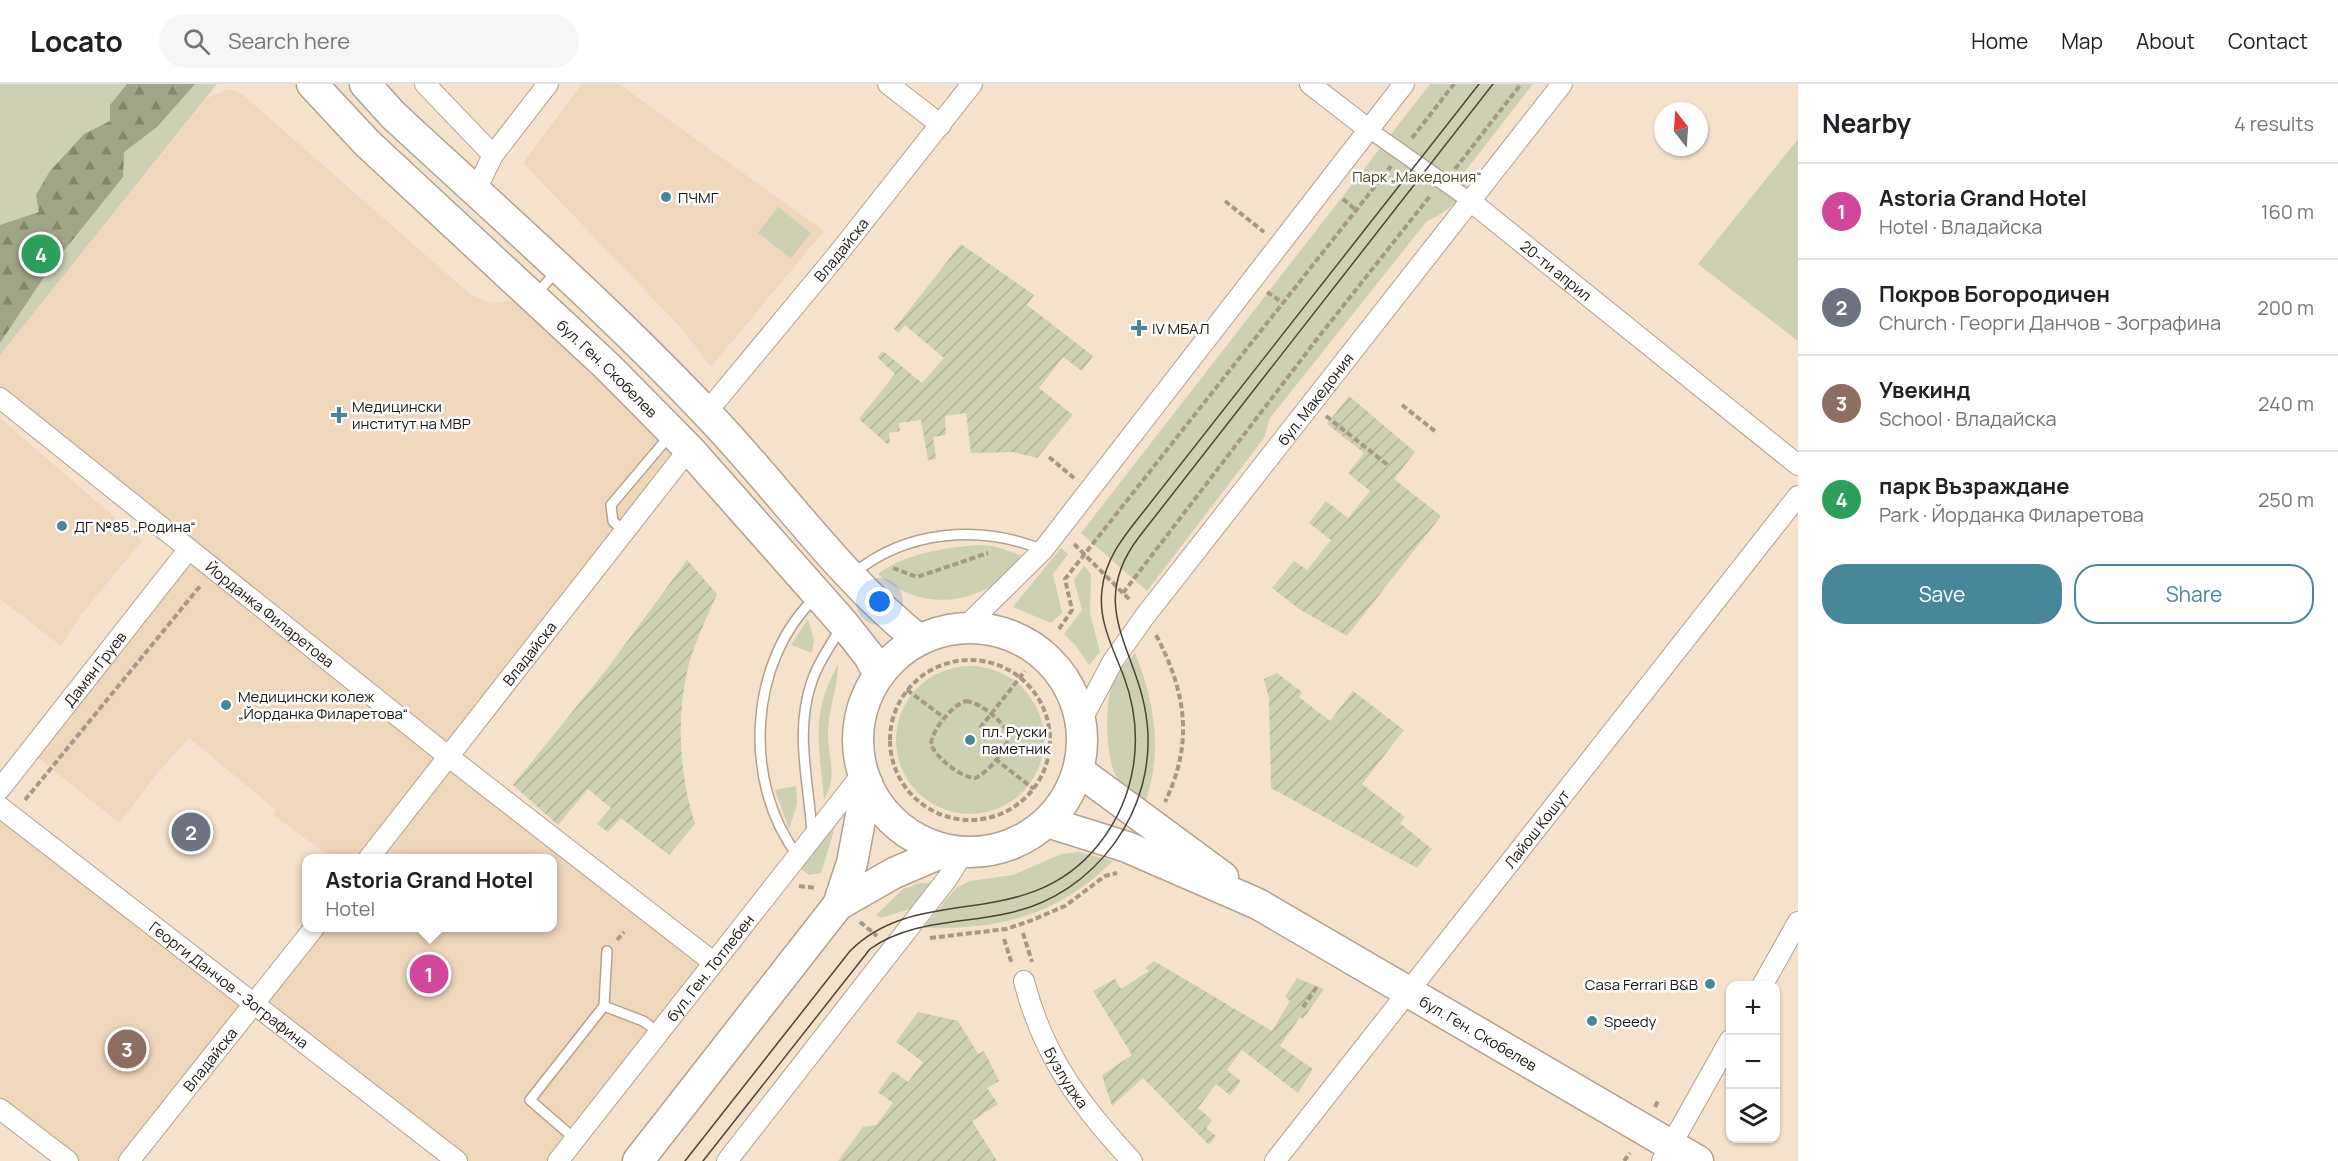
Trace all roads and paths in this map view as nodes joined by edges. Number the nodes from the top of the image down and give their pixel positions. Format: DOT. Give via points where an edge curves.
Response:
graph roads {
  1 [pos="312,84"];
  2 [pos="365,84"];
  3 [pos="425,84"];
  4 [pos="548,84"];
  5 [pos="888,84"];
  6 [pos="972,84"];
  7 [pos="1310,84"];
  8 [pos="1404,84"];
  9 [pos="1454,84"];
  10 [pos="1521,84"];
  11 [pos="1562,84"];
  12 [pos="941,125"];
  13 [pos="1368,129"];
  14 [pos="1401,152"];
  15 [pos="493,155"];
  16 [pos="1442,182"];
  17 [pos="475,192"];
  18 [pos="1338,196"];
  19 [pos="1469,200"];
  20 [pos="1225,201"];
  21 [pos="1356,210"];
  22 [pos="1267,235"];
  23 [pos="558,269"];
  24 [pos="1264,290"];
  25 [pos="533,297"];
  26 [pos="1283,303"];
  27 [pos="0,398"];
  28 [pos="1402,405"];
  29 [pos="706,413"];
  30 [pos="1325,416"];
  31 [pos="1436,432"];
  32 [pos="681,441"];
  33 [pos="1049,457"];
  34 [pos="1798,465"];
  35 [pos="1389,466"];
  36 [pos="1077,481"];
  37 [pos="1798,496"];
  38 [pos="623,531"];
  39 [pos="1070,540"];
  40 [pos="1035,547"];
  41 [pos="188,550"];
  42 [pos="1086,555"];
  43 [pos="861,568"];
  44 [pos="213,569"];
  45 [pos="818,595"];
  46 [pos="843,623"];
  47 [pos="964,628"];
  48 [pos="1152,628"];
  49 [pos="1059,629"];
  50 [pos="919,640"];
  51 [pos="1025,671"];
  52 [pos="879,675"];
  53 [pos="1020,677"];
  54 [pos="907,690"];
  55 [pos="990,715"];
  56 [pos="946,719"];
  57 [pos="1081,721"];
  58 [pos="980,728"];
  59 [pos="449,757"];
  60 [pos="995,759"];
  61 [pos="1078,771"];
  62 [pos="865,778"];
  63 [pos="0,789"];
  64 [pos="1034,789"];
  65 [pos="1162,808"];
  66 [pos="6,812"];
  67 [pos="1047,822"];
  68 [pos="813,837"];
  69 [pos="956,851"];
  70 [pos="372,854"];
  71 [pos="798,856"];
  72 [pos="1120,872"];
  73 [pos="1258,904"];
  74 [pos="838,905"];
  75 [pos="1798,922"];
  76 [pos="310,932"];
  77 [pos="1023,933"];
  78 [pos="928,938"];
  79 [pos="607,951"];
  80 [pos="713,962"];
  81 [pos="1024,981"];
  82 [pos="1765,981"];
  83 [pos="1318,985"];
  84 [pos="1407,991"];
  85 [pos="254,1004"];
  86 [pos="604,1006"];
  87 [pos="1303,1007"];
  88 [pos="658,1032"];
  89 [pos="1726,1049"];
  90 [pos="0,1109"];
  91 [pos="575,1139"];
  92 [pos="1630,1153"];
  93 [pos="1666,1153"];
  94 [pos="68,1161"];
  95 [pos="129,1161"];
  96 [pos="457,1161"];
  97 [pos="558,1161"];
  98 [pos="638,1161"];
  99 [pos="727,1161"];
  100 [pos="1132,1161"];
  101 [pos="1275,1161"];
  102 [pos="1624,1161"];
  103 [pos="1698,1161"];
  1 -- 25 [label="main road, бул. Ген. Скобелев" via="367,143"];
  2 -- 17 [label="main road" via="393,116"];
  3 -- 15 [label="street"];
  4 -- 15 [label="street"];
  5 -- 12 [label="street"];
  6 -- 12 [label="street, Владайска"];
  7 -- 13 [label="street, 20-ти април"];
  8 -- 13 [label="street"];
  9 -- 14 [label="path"];
  10 -- 16 [label="path"];
  11 -- 19 [label="street, бул. Македония"];
  12 -- 29 [label="street, Владайска"];
  13 -- 14 [label="street, 20-ти април"];
  13 -- 40 [label="street"];
  14 -- 16 [label="street, 20-ти април"];
  14 -- 21 [label="path"];
  15 -- 17 [label="street"];
  16 -- 19 [label="street, 20-ти април"];
  16 -- 42 [label="path" via="1122,592"];
  17 -- 23 [label="main road"];
  18 -- 21 [label="path"];
  19 -- 34 [label="street, 20-ти април"];
  19 -- 57 [label="street, бул. Македония" via="1152,606 1113,661"];
  20 -- 22 [label="path"];
  21 -- 26 [label="path"];
  23 -- 25 [label="lane"];
  23 -- 29 [label="main road"];
  24 -- 26 [label="path"];
  25 -- 32 [label="main road, бул. Ген. Скобелев"];
  26 -- 42 [label="path"];
  27 -- 41 [label="street, Йорданка Филаретова"];
  28 -- 31 [label="path"];
  29 -- 43 [label="main road"];
  30 -- 35 [label="path"];
  32 -- 38 [label="street, Владайска"];
  32 -- 38 [label="lane" via="610,505 614,521"];
  32 -- 45 [label="main road, бул. Ген. Скобелев"];
  33 -- 36 [label="path"];
  37 -- 84 [label="street, Лайош Кошут"];
  38 -- 59 [label="street, Владайска"];
  39 -- 42 [label="path"];
  40 -- 43 [label="path" via="917,577"];
  40 -- 43 [label="lane" via="982,535 937,536 900,546"];
  40 -- 47 [label="street"];
  41 -- 44 [label="street, Йорданка Филаретова"];
  41 -- 63 [label="street, Дамян Груев"];
  42 -- 49 [label="path" via="1065,579 1072,610"];
  43 -- 50 [label="main road" via="872,601"];
  44 -- 59 [label="street, Йорданка Филаретова"];
  44 -- 66 [label="path"];
  45 -- 46 [label="main road, бул. Ген. Скобелев"];
  45 -- 71 [label="lane" via="805,607 778,652 765,694 761,729 767,794 783,837"];
  46 -- 52 [label="main road, бул. Ген. Скобелев"];
  46 -- 68 [label="lane" via="812,679 803,717 803,757"];
  47 -- 50 [label="main road" via="940,631"];
  47 -- 57 [label="main road" via="987,628 1009,634 1040,652 1066,682"];
  48 -- 65 [label="path" via="1177,681 1184,719 1179,765"];
  50 -- 52 [label="main road" via="897,655"];
  51 -- 53 [label="path"];
  52 -- 62 [label="main road" via="860,717 858,740"];
  53 -- 54 [label="path" via="1003,666 969,659 934,668"];
  53 -- 55 [label="path"];
  53 -- 64 [label="path" via="1041,703 1050,738 1046,764"];
  54 -- 56 [label="path"];
  54 -- 64 [label="path" via="898,705 890,740 898,775 921,803 953,819 980,819 1006,812"];
  55 -- 56 [label="path" via="966,701"];
  55 -- 58 [label="path"];
  55 -- 60 [label="path" via="1009,735"];
  56 -- 60 [label="path" via="932,739 937,754 964,775 975,778"];
  57 -- 61 [label="main road"];
  59 -- 70 [label="street, Владайска"];
  59 -- 80 [label="street, Йорданка Филаретова"];
  60 -- 64 [label="path"];
  61 -- 67 [label="main road" via="1069,793"];
  61 -- 73 [label="main road, бул. Ген. Скобелев"];
  62 -- 68 [label="street, бул. Ген. Тотлебен"];
  62 -- 69 [label="main road" via="880,806 899,826 922,841"];
  62 -- 74 [label="main road" via="852,863"];
  66 -- 85 [label="street, Георги Данчов - Зографина"];
  67 -- 69 [label="main road" via="1014,843 990,850"];
  67 -- 73 [label="main road, бул. Ген. Скобелев" via="1127,847"];
  68 -- 71 [label="street, бул. Ген. Тотлебен"];
  69 -- 74 [label="main road" via="894,873"];
  69 -- 99 [label="street" via="940,888"];
  71 -- 80 [label="street, бул. Ген. Тотлебен"];
  72 -- 78 [label="path" via="1105,876 1065,906 1030,921 1006,929"];
  73 -- 84 [label="main road, бул. Ген. Скобелев"];
  74 -- 98 [label="main road"];
  75 -- 82 [label="street"];
  76 -- 85 [label="street, Владайска"];
  77 -- 81 [label="path" via="1033,967"];
  79 -- 86 [label="lane"];
  80 -- 88 [label="street, бул. Ген. Тотлебен"];
  81 -- 100 [label="street, Бузлуджа" via="1033,1014 1068,1085"];
  83 -- 87 [label="path"];
  84 -- 93 [label="main road, бул. Ген. Скобелев"];
  84 -- 101 [label="street, Лайош Кошут"];
  85 -- 95 [label="street, Владайска"];
  85 -- 96 [label="street, Георги Данчов - Зографина"];
  86 -- 88 [label="lane" via="643,1021"];
  86 -- 91 [label="lane" via="530,1100"];
  88 -- 91 [label="street, бул. Ген. Тотлебен"];
  89 -- 93 [label="street"];
  90 -- 94 [label="street"];
  91 -- 97 [label="street, бул. Ген. Тотлебен"];
  92 -- 102 [label="path"];
  93 -- 103 [label="main road, бул. Ген. Скобелев"];
}
